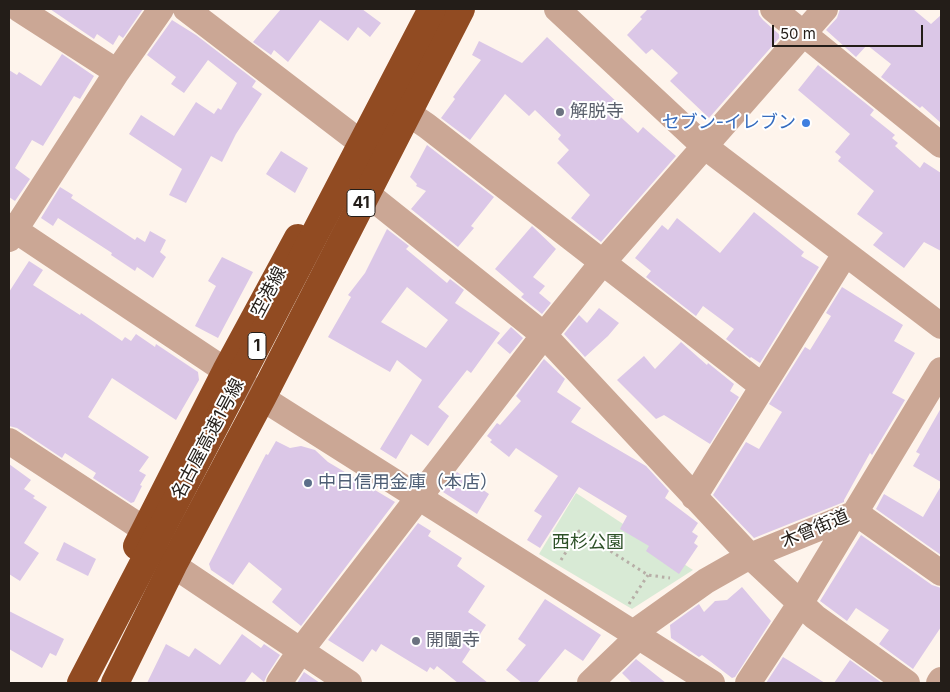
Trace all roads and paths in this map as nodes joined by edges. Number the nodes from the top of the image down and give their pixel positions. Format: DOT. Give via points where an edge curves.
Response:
graph roads {
  1 [pos="19,9"];
  2 [pos="161,9"];
  3 [pos="186,9"];
  4 [pos="419,9"];
  5 [pos="432,9"];
  6 [pos="452,9"];
  7 [pos="461,9"];
  8 [pos="557,9"];
  9 [pos="773,9"];
  10 [pos="825,9"];
  11 [pos="803,34"];
  12 [pos="117,72"];
  13 [pos="408,113"];
  14 [pos="352,136"];
  15 [pos="704,146"];
  16 [pos="941,146"];
  17 [pos="366,193"];
  18 [pos="11,232"];
  19 [pos="845,254"];
  20 [pos="603,262"];
  21 [pos="941,326"];
  22 [pos="544,335"];
  23 [pos="941,370"];
  24 [pos="226,371"];
  25 [pos="762,386"];
  26 [pos="262,398"];
  27 [pos="9,441"];
  28 [pos="418,497"];
  29 [pos="694,497"];
  30 [pos="856,513"];
  31 [pos="145,530"];
  32 [pos="750,556"];
  33 [pos="173,565"];
  34 [pos="941,573"];
  35 [pos="648,575"];
  36 [pos="548,580"];
  37 [pos="706,581"];
  38 [pos="800,604"];
  39 [pos="630,630"];
  40 [pos="301,650"];
  41 [pos="941,680"];
  42 [pos="67,683"];
  43 [pos="81,683"];
  44 [pos="102,683"];
  45 [pos="115,683"];
  46 [pos="279,683"];
  47 [pos="349,683"];
  48 [pos="590,683"];
  49 [pos="712,683"];
  50 [pos="748,683"];
  51 [pos="907,683"];
  52 [pos="939,683"];
  1 -- 12 [label="street"];
  2 -- 12 [label="street"];
  3 -- 14 [label="street"];
  4 -- 14 [label="highway, 空港線 / 41"];
  5 -- 43 [label="highway, 名古屋高速1号線 / 1, bridge"];
  6 -- 44 [label="highway, 名古屋高速1号線 / 1"];
  7 -- 13 [label="highway, 41"];
  8 -- 15 [label="street"];
  9 -- 11 [label="street"];
  10 -- 11 [label="street"];
  11 -- 15 [label="street"];
  11 -- 16 [label="street"];
  12 -- 18 [label="street"];
  13 -- 17 [label="highway, 41"];
  13 -- 20 [label="street"];
  14 -- 24 [label="highway, 空港線 / 41"];
  15 -- 19 [label="street"];
  15 -- 20 [label="street"];
  17 -- 22 [label="street"];
  17 -- 26 [label="highway, 41"];
  18 -- 24 [label="street"];
  19 -- 21 [label="street"];
  19 -- 25 [label="street"];
  20 -- 22 [label="street"];
  20 -- 25 [label="street"];
  22 -- 28 [label="street"];
  22 -- 29 [label="street"];
  23 -- 30 [label="street, 木曾街道"];
  24 -- 26 [label="street"];
  24 -- 31 [label="highway, 空港線 / 41"];
  25 -- 29 [label="street"];
  26 -- 28 [label="street"];
  26 -- 33 [label="highway, 41"];
  27 -- 31 [label="street"];
  28 -- 36 [label="street"];
  28 -- 40 [label="street"];
  29 -- 32 [label="street"];
  30 -- 32 [label="street, 木曾街道"];
  30 -- 34 [label="street"];
  30 -- 38 [label="street"];
  31 -- 42 [label="highway, 空港線 / 41"];
  32 -- 37 [label="street, 木曾街道"];
  32 -- 38 [label="street"];
  33 -- 40 [label="street"];
  33 -- 45 [label="highway, 41"];
  35 -- 36 [label="path" via="579,531"];
  35 -- 37 [label="path"];
  35 -- 39 [label="path"];
  36 -- 39 [label="street"];
  37 -- 39 [label="street, 木曾街道"];
  38 -- 50 [label="street"];
  38 -- 51 [label="street"];
  39 -- 48 [label="street, 木曾街道"];
  39 -- 49 [label="street"];
  40 -- 46 [label="street"];
  40 -- 47 [label="street"];
  41 -- 52 [label="street"];
}
